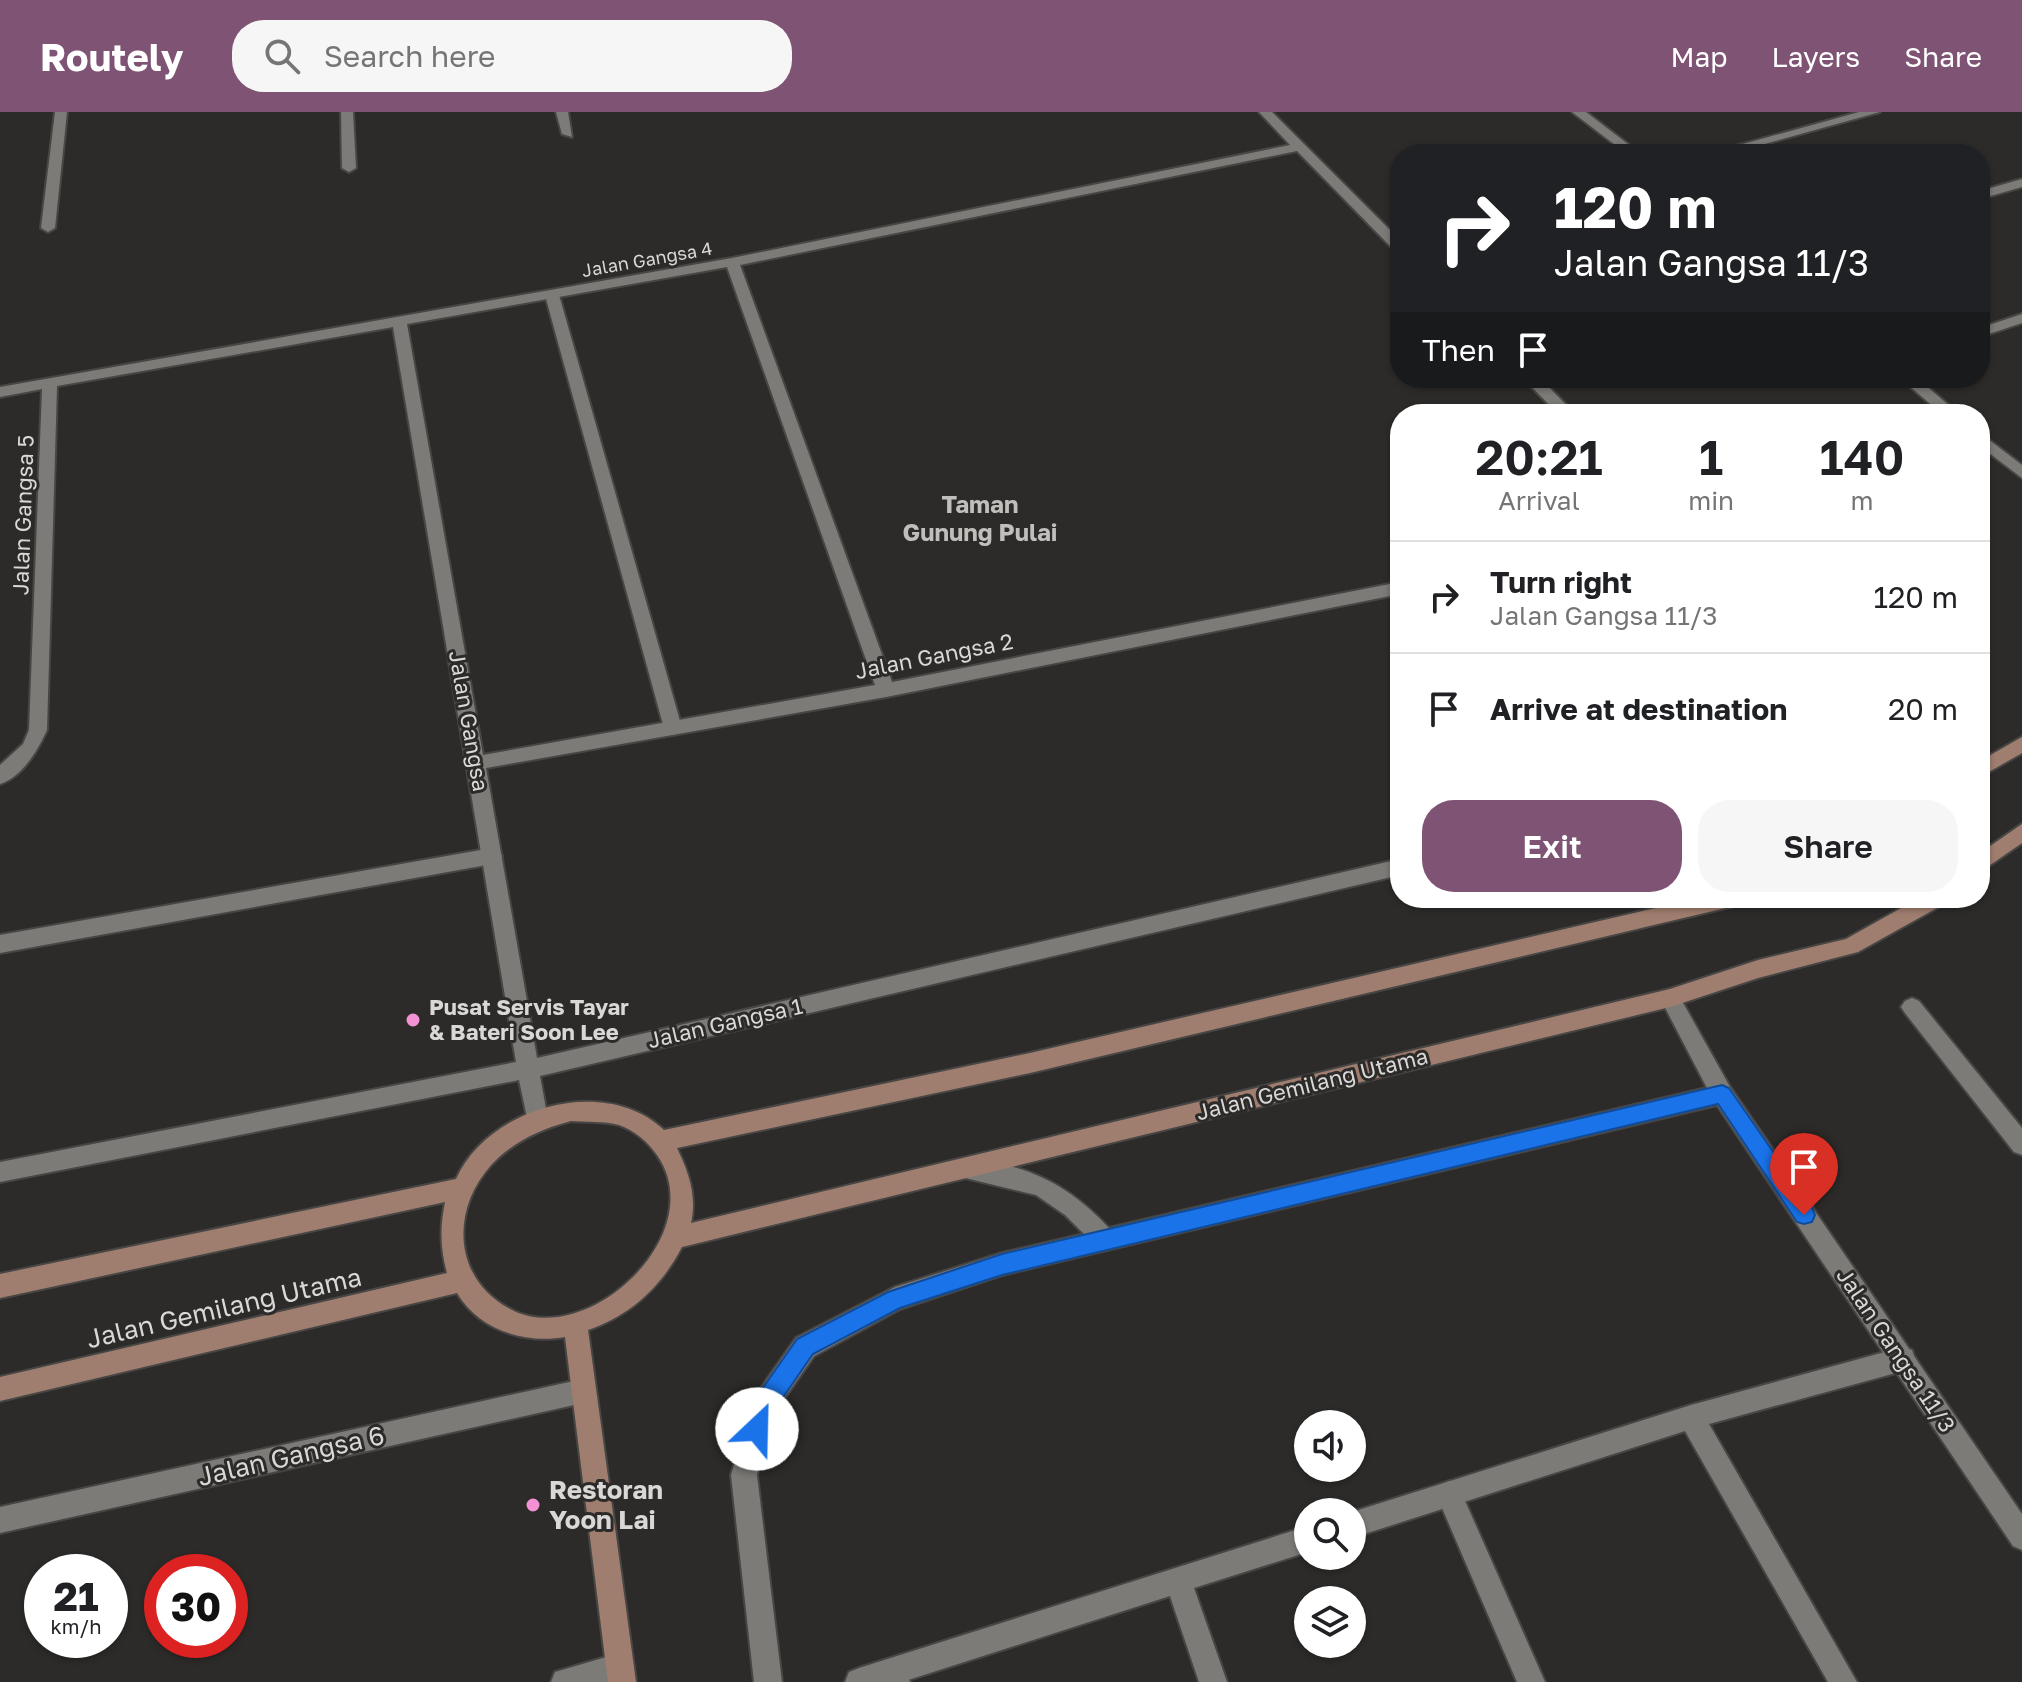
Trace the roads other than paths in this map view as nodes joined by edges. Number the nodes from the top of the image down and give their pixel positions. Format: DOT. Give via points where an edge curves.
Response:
graph roads {
  1 [pos="61,112"];
  2 [pos="347,112"];
  3 [pos="562,112"];
  4 [pos="1265,112"];
  5 [pos="1578,112"];
  6 [pos="1874,112"];
  7 [pos="568,134"];
  8 [pos="1621,144"];
  9 [pos="1751,144"];
  10 [pos="1298,147"];
  11 [pos="349,168"];
  12 [pos="2022,183"];
  13 [pos="1990,192"];
  14 [pos="48,228"];
  15 [pos="1390,238"];
  16 [pos="732,262"];
  17 [pos="552,295"];
  18 [pos="2022,318"];
  19 [pos="400,323"];
  20 [pos="1990,329"];
  21 [pos="50,383"];
  22 [pos="1541,388"];
  23 [pos="1920,388"];
  24 [pos="0,392"];
  25 [pos="1557,404"];
  26 [pos="1939,404"];
  27 [pos="1990,446"];
  28 [pos="2022,473"];
  29 [pos="1390,590"];
  30 [pos="886,690"];
  31 [pos="673,728"];
  32 [pos="2022,744"];
  33 [pos="476,763"];
  34 [pos="1990,764"];
  35 [pos="0,777"];
  36 [pos="2022,832"];
  37 [pos="492,856"];
  38 [pos="1990,856"];
  39 [pos="1390,869"];
  40 [pos="1691,908"];
  41 [pos="1919,908"];
  42 [pos="0,944"];
  43 [pos="1670,998"];
  44 [pos="1912,1007"];
  45 [pos="529,1069"];
  46 [pos="1722,1094"];
  47 [pos="537,1120"];
  48 [pos="661,1141"];
  49 [pos="2022,1145"];
  50 [pos="964,1169"];
  51 [pos="0,1172"];
  52 [pos="462,1188"];
  53 [pos="675,1238"];
  54 [pos="1105,1240"];
  55 [pos="460,1281"];
  56 [pos="0,1286"];
  57 [pos="575,1323"];
  58 [pos="1903,1359"];
  59 [pos="0,1389"];
  60 [pos="583,1391"];
  61 [pos="1691,1417"];
  62 [pos="1449,1494"];
  63 [pos="0,1520"];
  64 [pos="1366,1521"];
  65 [pos="2022,1537"];
  66 [pos="1294,1543"];
  67 [pos="1178,1580"];
  68 [pos="621,1675"];
  69 [pos="894,1677"];
  70 [pos="565,1682"];
  71 [pos="768,1682"];
  72 [pos="859,1682"];
  73 [pos="1213,1682"];
  74 [pos="1531,1682"];
  75 [pos="1843,1682"];
  1 -- 14 [label="street"];
  2 -- 11 [label="street"];
  3 -- 7 [label="street"];
  4 -- 10 [label="street"];
  5 -- 8 [label="street"];
  6 -- 9 [label="street"];
  10 -- 15 [label="street"];
  10 -- 16 [label="street, Jalan Gangsa 4"];
  12 -- 13 [label="street"];
  16 -- 17 [label="street, Jalan Gangsa 4"];
  16 -- 30 [label="street"];
  17 -- 19 [label="street, Jalan Gangsa 4"];
  17 -- 31 [label="street"];
  18 -- 20 [label="street"];
  19 -- 21 [label="street, Jalan Gangsa 4"];
  19 -- 33 [label="street, Jalan Gangsa"];
  21 -- 24 [label="street, Jalan Gangsa 4"];
  21 -- 35 [label="street, Jalan Gangsa 5" via="38,730 30,748"];
  22 -- 25 [label="street"];
  23 -- 26 [label="street"];
  27 -- 28 [label="street"];
  29 -- 30 [label="street, Jalan Gangsa 2"];
  30 -- 31 [label="street, Jalan Gangsa 2"];
  31 -- 33 [label="street, Jalan Gangsa 2"];
  32 -- 34 [label="main road"];
  33 -- 37 [label="street, Jalan Gangsa"];
  36 -- 38 [label="main road"];
  37 -- 42 [label="street"];
  37 -- 45 [label="street, Jalan Gangsa"];
  39 -- 45 [label="street, Jalan Gangsa 1"];
  40 -- 48 [label="main road" via="1030,1063"];
  41 -- 43 [label="main road, Jalan Gemilang Utama" via="1851,946"];
  43 -- 46 [label="street, Jalan Gangsa 11/3"];
  43 -- 50 [label="main road, Jalan Gemilang Utama"];
  44 -- 49 [label="street"];
  45 -- 47 [label="street, Jalan Gangsa"];
  45 -- 51 [label="street, Jalan Gangsa 1"];
  46 -- 54 [label="street"];
  46 -- 58 [label="street, Jalan Gangsa 11/3"];
  47 -- 48 [label="main road" via="571,1111 605,1112 636,1122"];
  47 -- 52 [label="main road" via="481,1160"];
  48 -- 53 [label="main road" via="677,1168 683,1203"];
  50 -- 53 [label="main road, Jalan Gemilang Utama"];
  50 -- 54 [label="street" via="1012,1174 1043,1186 1074,1205"];
  52 -- 55 [label="main road" via="451,1220 451,1252"];
  52 -- 56 [label="main road"];
  53 -- 57 [label="main road" via="657,1271 628,1299"];
  54 -- 71 [label="street" via="1002,1264 895,1299 805,1347 763,1407 744,1475"];
  55 -- 57 [label="main road" via="482,1308 514,1324 553,1328"];
  55 -- 59 [label="main road, Jalan Gemilang Utama"];
  57 -- 60 [label="main road"];
  58 -- 61 [label="street"];
  58 -- 65 [label="street, Jalan Gangsa 11/3"];
  60 -- 63 [label="street, Jalan Gangsa 6"];
  60 -- 68 [label="main road"];
  61 -- 62 [label="street"];
  61 -- 75 [label="street"];
  62 -- 64 [label="street"];
  62 -- 74 [label="street"];
  66 -- 67 [label="street"];
  67 -- 69 [label="street"];
  67 -- 73 [label="street"];
  68 -- 70 [label="street"];
  69 -- 72 [label="street"];
}
